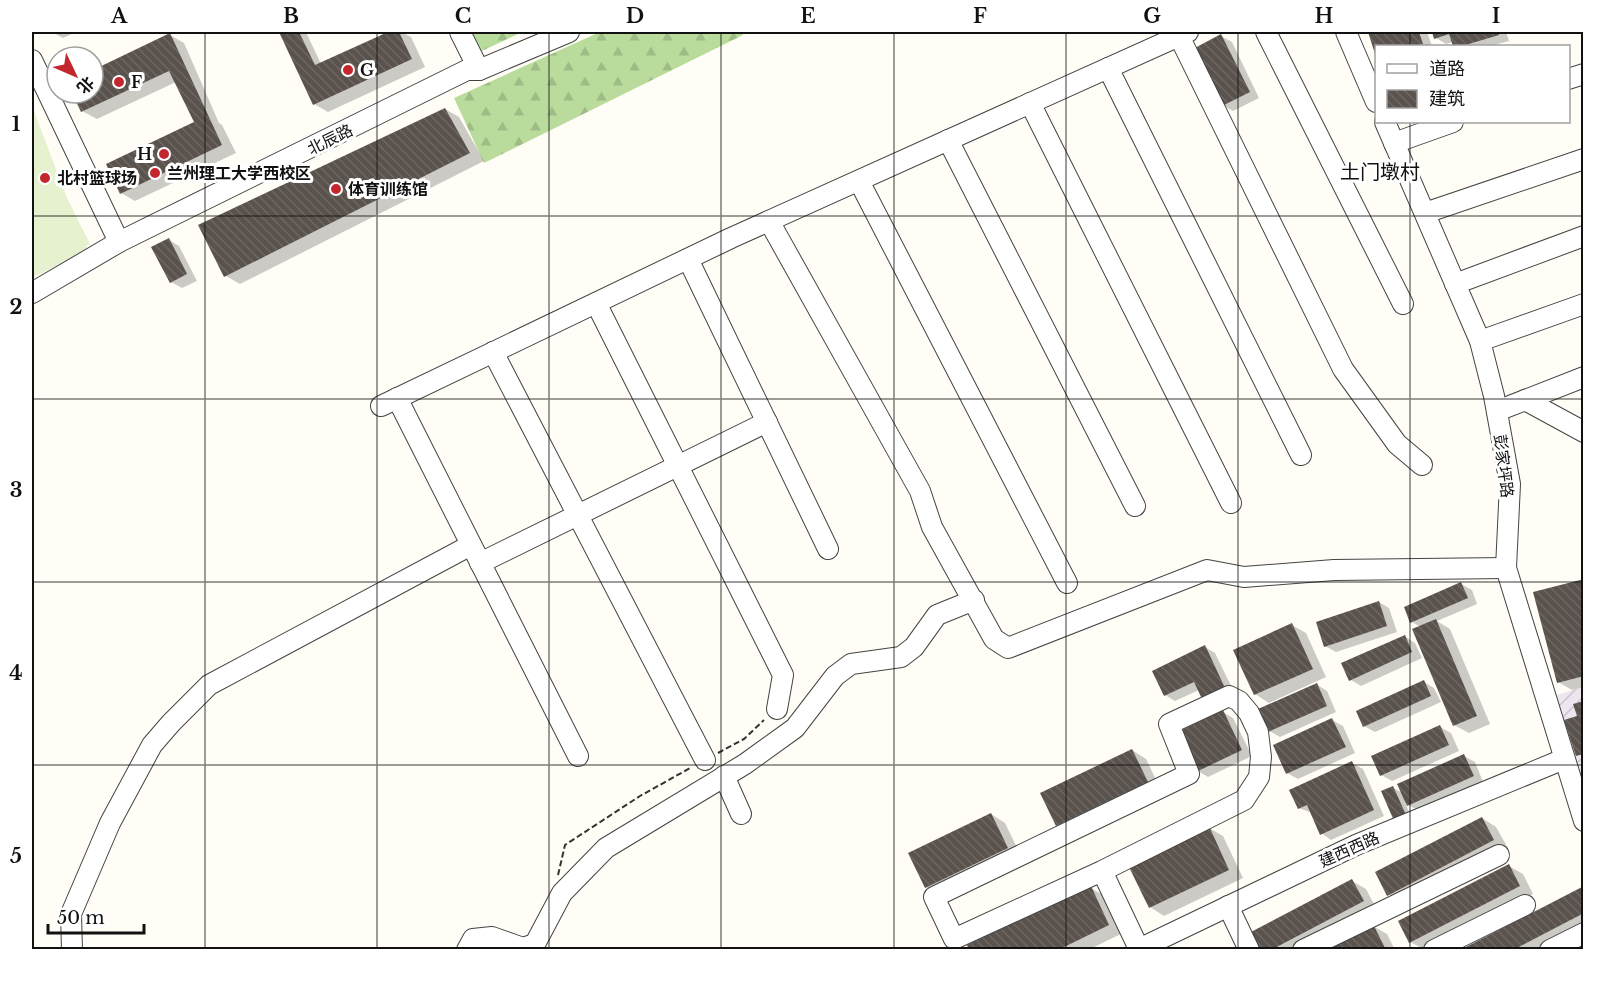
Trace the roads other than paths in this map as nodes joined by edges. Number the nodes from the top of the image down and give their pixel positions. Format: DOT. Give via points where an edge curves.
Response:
graph roads {
  1 [pos="460,32"];
  2 [pos="569,32"];
  3 [pos="1266,32"];
  4 [pos="1346,32"];
  5 [pos="1184,34"];
  6 [pos="32,60"];
  7 [pos="1108,68"];
  8 [pos="479,70"];
  9 [pos="1584,74"];
  10 [pos="1570,80"];
  11 [pos="1375,97"];
  12 [pos="1030,103"];
  13 [pos="1385,123"];
  14 [pos="1450,123"];
  15 [pos="948,140"];
  16 [pos="1394,143"];
  17 [pos="1584,159"];
  18 [pos="859,181"];
  19 [pos="1425,213"];
  20 [pos="770,221"];
  21 [pos="1584,236"];
  22 [pos="119,242"];
  23 [pos="688,259"];
  24 [pos="1455,284"];
  25 [pos="32,293"];
  26 [pos="596,303"];
  27 [pos="1403,304"];
  28 [pos="1584,304"];
  29 [pos="1480,341"];
  30 [pos="493,352"];
  31 [pos="1584,377"];
  32 [pos="1525,400"];
  33 [pos="1497,411"];
  34 [pos="767,422"];
  35 [pos="1584,432"];
  36 [pos="1301,455"];
  37 [pos="1422,465"];
  38 [pos="678,466"];
  39 [pos="1232,503"];
  40 [pos="1135,506"];
  41 [pos="577,515"];
  42 [pos="471,545"];
  43 [pos="828,549"];
  44 [pos="480,563"];
  45 [pos="1506,568"];
  46 [pos="1067,583"];
  47 [pos="975,600"];
  48 [pos="777,709"];
  49 [pos="578,756"];
  50 [pos="1564,759"];
  51 [pos="705,760"];
  52 [pos="724,776"];
  53 [pos="741,814"];
  54 [pos="1584,820"];
  55 [pos="1499,855"];
  56 [pos="1102,871"];
  57 [pos="1525,905"];
  58 [pos="1228,906"];
  59 [pos="1584,933"];
  60 [pos="1138,949"];
  61 [pos="72,950"];
  62 [pos="467,950"];
  63 [pos="1249,950"];
  64 [pos="1303,950"];
  65 [pos="1434,950"];
  66 [pos="1550,950"];
  1 -- 8 [label="street"];
  2 -- 8 [label="street, 北辰路"];
  3 -- 27 [label="street"];
  4 -- 11 [label="street"];
  5 -- 7 [label="street"];
  5 -- 37 [label="street" via="1343,369 1397,444"];
  6 -- 22 [label="street"];
  7 -- 12 [label="street"];
  7 -- 36 [label="street"];
  8 -- 22 [label="street, 北辰路" via="467,70"];
  9 -- 10 [label="street"];
  12 -- 15 [label="street"];
  12 -- 39 [label="street"];
  13 -- 16 [label="street, 彭家坪路"];
  14 -- 16 [label="street"];
  15 -- 18 [label="street"];
  15 -- 40 [label="street"];
  16 -- 19 [label="street, 彭家坪路"];
  17 -- 19 [label="street"];
  18 -- 20 [label="street"];
  18 -- 46 [label="street"];
  19 -- 24 [label="street, 彭家坪路"];
  20 -- 23 [label="street"];
  20 -- 47 [label="street" via="920,491 932,527"];
  21 -- 24 [label="street"];
  22 -- 25 [label="street, 北辰路"];
  23 -- 26 [label="street"];
  23 -- 34 [label="street"];
  24 -- 29 [label="street, 彭家坪路"];
  26 -- 30 [label="street"];
  26 -- 38 [label="street"];
  28 -- 29 [label="street"];
  29 -- 33 [label="street, 彭家坪路"];
  30 -- 41 [label="street"];
  30 -- 42 [label="street" via="389,402"];
  31 -- 32 [label="street"];
  32 -- 33 [label="street"];
  32 -- 35 [label="street"];
  33 -- 45 [label="street, 彭家坪路" via="1510,484"];
  34 -- 38 [label="street"];
  34 -- 43 [label="street"];
  38 -- 41 [label="street"];
  38 -- 48 [label="street" via="783,675"];
  41 -- 44 [label="street"];
  41 -- 51 [label="street"];
  42 -- 44 [label="street"];
  42 -- 61 [label="street" via="209,684 152,745 106,833 71,914"];
  44 -- 49 [label="street"];
  45 -- 47 [label="street" via="1335,570 1244,577 1207,570 1008,648 994,639"];
  45 -- 50 [label="street, 彭家坪路"];
  47 -- 52 [label="street" via="937,615 914,647 901,657 851,664 835,676 795,728"];
  50 -- 54 [label="street, 彭家坪路"];
  50 -- 58 [label="street, 建西西路" via="1356,845"];
  52 -- 53 [label="street"];
  52 -- 62 [label="street" via="606,848 562,893 535,944 523,948 492,937 473,939"];
  55 -- 64 [label="street"];
  56 -- 56 [label="street" via="1244,800 1259,777 1261,757 1258,732 1239,701 1229,696 1169,724 1189,774 934,897 954,939"];
  56 -- 60 [label="street"];
  57 -- 65 [label="street"];
  58 -- 60 [label="street, 建西西路"];
  58 -- 63 [label="street"];
  59 -- 66 [label="street"];
}
